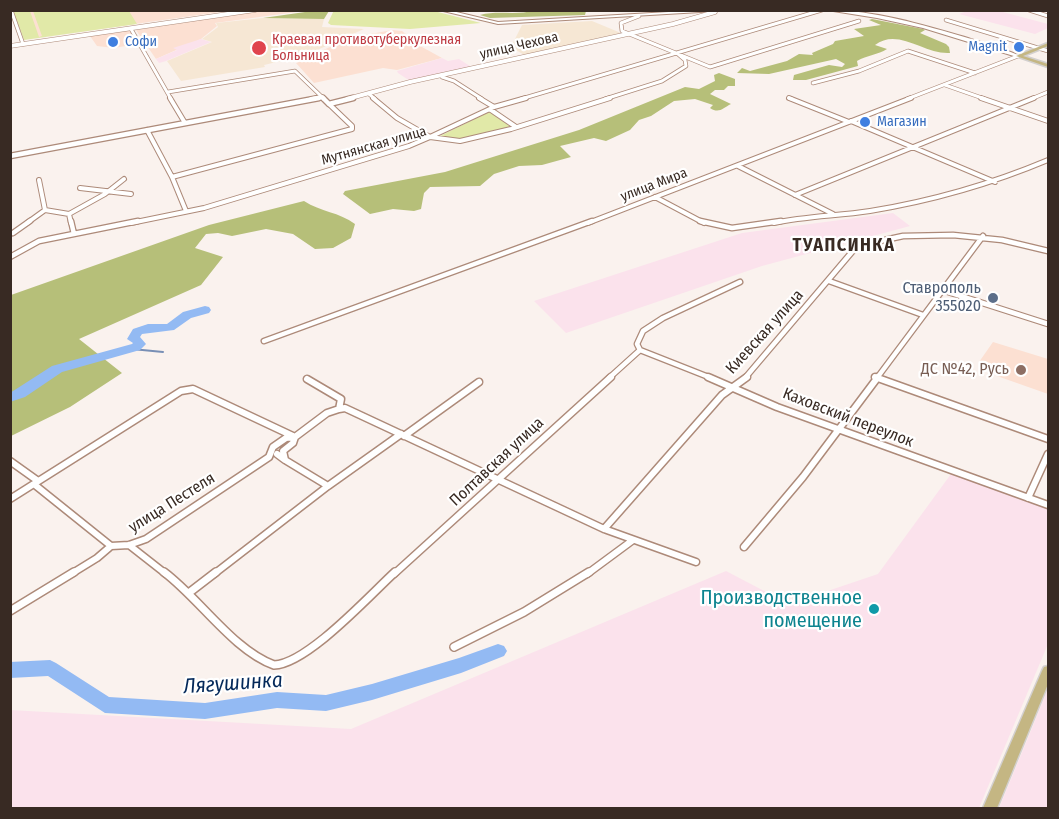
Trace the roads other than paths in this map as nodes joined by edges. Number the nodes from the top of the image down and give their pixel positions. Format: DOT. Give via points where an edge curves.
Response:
graph roads {
  1 [pos="11,10"];
  2 [pos="255,10"];
  3 [pos="441,10"];
  4 [pos="732,10"];
  5 [pos="822,10"];
  6 [pos="829,10"];
  7 [pos="1029,10"];
  8 [pos="715,12"];
  9 [pos="639,16"];
  10 [pos="1048,16"];
  11 [pos="946,20"];
  12 [pos="859,21"];
  13 [pos="131,29"];
  14 [pos="627,34"];
  15 [pos="23,44"];
  16 [pos="1048,44"];
  17 [pos="10,46"];
  18 [pos="1038,48"];
  19 [pos="1048,51"];
  20 [pos="678,54"];
  21 [pos="1018,56"];
  22 [pos="1048,66"];
  23 [pos="975,73"];
  24 [pos="442,77"];
  25 [pos="813,83"];
  26 [pos="945,84"];
  27 [pos="1048,92"];
  28 [pos="168,93"];
  29 [pos="369,94"];
  30 [pos="322,97"];
  31 [pos="789,98"];
  32 [pos="329,104"];
  33 [pos="1007,107"];
  34 [pos="492,108"];
  35 [pos="1048,121"];
  36 [pos="850,122"];
  37 [pos="185,123"];
  38 [pos="516,127"];
  39 [pos="147,130"];
  40 [pos="430,138"];
  41 [pos="910,147"];
  42 [pos="10,156"];
  43 [pos="1048,160"];
  44 [pos="738,165"];
  45 [pos="172,177"];
  46 [pos="124,179"];
  47 [pos="39,180"];
  48 [pos="995,182"];
  49 [pos="80,188"];
  50 [pos="112,191"];
  51 [pos="131,194"];
  52 [pos="795,195"];
  53 [pos="655,197"];
  54 [pos="45,210"];
  55 [pos="186,211"];
  56 [pos="69,214"];
  57 [pos="833,214"];
  58 [pos="13,233"];
  59 [pos="74,234"];
  60 [pos="983,236"];
  61 [pos="1048,246"];
  62 [pos="1046,250"];
  63 [pos="10,257"];
  64 [pos="829,281"];
  65 [pos="740,282"];
  66 [pos="942,290"];
  67 [pos="923,315"];
  68 [pos="1048,324"];
  69 [pos="264,341"];
  70 [pos="640,350"];
  71 [pos="875,377"];
  72 [pos="307,379"];
  73 [pos="479,382"];
  74 [pos="734,387"];
  75 [pos="339,409"];
  76 [pos="838,430"];
  77 [pos="402,435"];
  78 [pos="295,437"];
  79 [pos="1048,439"];
  80 [pos="275,453"];
  81 [pos="1048,454"];
  82 [pos="10,461"];
  83 [pos="499,480"];
  84 [pos="36,483"];
  85 [pos="328,486"];
  86 [pos="1028,498"];
  87 [pos="10,499"];
  88 [pos="1048,505"];
  89 [pos="604,529"];
  90 [pos="633,540"];
  91 [pos="129,545"];
  92 [pos="111,546"];
  93 [pos="744,547"];
  94 [pos="696,562"];
  95 [pos="190,592"];
  96 [pos="10,611"];
  97 [pos="454,647"];
  98 [pos="267,663"];
  99 [pos="1048,671"];
  100 [pos="990,808"];
  1 -- 15 [label="street"];
  2 -- 13 [label="street"];
  3 -- 9 [label="main road" via="493,23"];
  4 -- 8 [label="main road"];
  5 -- 20 [label="street"];
  6 -- 21 [label="main road" via="925,27"];
  7 -- 10 [label="street"];
  8 -- 9 [label="main road"];
  8 -- 14 [label="street, улица Чехова"];
  9 -- 14 [label="street" via="621,23"];
  11 -- 18 [label="street"];
  12 -- 20 [label="street" via="710,67"];
  13 -- 15 [label="street"];
  13 -- 28 [label="street"];
  14 -- 20 [label="street"];
  14 -- 24 [label="street, улица Чехова"];
  15 -- 17 [label="street"];
  16 -- 18 [label="main road, улица Мира"];
  18 -- 19 [label="street"];
  18 -- 21 [label="main road, улица Мира"];
  20 -- 34 [label="street"];
  20 -- 38 [label="street, Мутнянская улица" via="686,66 662,81"];
  21 -- 22 [label="main road"];
  21 -- 23 [label="street, улица Мира"];
  23 -- 25 [label="street" via="908,51"];
  23 -- 26 [label="street, улица Мира"];
  24 -- 29 [label="street, улица Чехова"];
  24 -- 34 [label="street"];
  26 -- 33 [label="street"];
  26 -- 36 [label="street, улица Мира"];
  27 -- 33 [label="street"];
  28 -- 30 [label="street" via="297,71"];
  28 -- 37 [label="street"];
  29 -- 32 [label="street, улица Чехова"];
  29 -- 40 [label="street" via="397,118"];
  30 -- 32 [label="street"];
  30 -- 37 [label="street"];
  31 -- 36 [label="street"];
  32 -- 45 [label="street" via="352,126"];
  33 -- 35 [label="street"];
  33 -- 41 [label="street"];
  34 -- 38 [label="street"];
  34 -- 40 [label="street"];
  36 -- 41 [label="street"];
  36 -- 44 [label="street, улица Мира"];
  37 -- 39 [label="street"];
  38 -- 40 [label="street, Мутнянская улица" via="460,141"];
  39 -- 42 [label="street"];
  39 -- 45 [label="street"];
  40 -- 55 [label="street, Мутнянская улица"];
  41 -- 48 [label="street"];
  41 -- 52 [label="street"];
  43 -- 48 [label="street"];
  44 -- 52 [label="street"];
  44 -- 53 [label="street, улица Мира"];
  45 -- 55 [label="street"];
  46 -- 50 [label="street"];
  47 -- 54 [label="street"];
  48 -- 57 [label="street" via="888,207"];
  49 -- 50 [label="street"];
  50 -- 51 [label="street"];
  50 -- 56 [label="street"];
  52 -- 57 [label="street"];
  53 -- 57 [label="street" via="720,227 739,228"];
  53 -- 69 [label="street, улица Мира"];
  54 -- 56 [label="street"];
  54 -- 58 [label="street"];
  55 -- 59 [label="street, Мутнянская улица"];
  56 -- 59 [label="street"];
  59 -- 63 [label="street, Мутнянская улица" via="31,244"];
  60 -- 62 [label="street, Киевская улица"];
  60 -- 64 [label="street, Киевская улица" via="875,239 857,246"];
  60 -- 66 [label="street"];
  61 -- 62 [label="street"];
  64 -- 67 [label="street"];
  64 -- 74 [label="street, Киевская улица" via="747,377"];
  65 -- 70 [label="street, Полтавская улица" via="685,306 643,331 637,344"];
  66 -- 67 [label="street"];
  66 -- 68 [label="street"];
  67 -- 71 [label="street"];
  70 -- 74 [label="street, Каховский переулок"];
  70 -- 83 [label="street, Полтавская улица"];
  71 -- 76 [label="street"];
  71 -- 79 [label="street"];
  72 -- 75 [label="street" via="341,399"];
  73 -- 77 [label="street"];
  74 -- 76 [label="street, Каховский переулок"];
  74 -- 89 [label="street, Киевская улица" via="722,395"];
  75 -- 77 [label="street" via="345,408"];
  75 -- 78 [label="street, улица Пестеля" via="327,413"];
  76 -- 86 [label="street, Каховский переулок"];
  76 -- 93 [label="street"];
  77 -- 83 [label="street"];
  77 -- 85 [label="street"];
  78 -- 80 [label="street" via="293,443"];
  78 -- 80 [label="street, улица Пестеля" via="273,447"];
  78 -- 84 [label="street" via="193,389 181,391"];
  80 -- 85 [label="street"];
  80 -- 91 [label="street, улица Пестеля" via="146,538"];
  81 -- 86 [label="street"];
  82 -- 84 [label="street"];
  83 -- 89 [label="street"];
  83 -- 98 [label="street, Полтавская улица" via="305,654 275,666"];
  84 -- 87 [label="street"];
  84 -- 92 [label="street"];
  85 -- 95 [label="street"];
  86 -- 88 [label="street, Каховский переулок"];
  89 -- 90 [label="street"];
  90 -- 94 [label="street"];
  90 -- 97 [label="street" via="563,589"];
  91 -- 92 [label="street, улица Пестеля"];
  91 -- 95 [label="street"];
  92 -- 96 [label="street"];
  95 -- 98 [label="street" via="197,603"];
  99 -- 100 [label="main road"];
}
